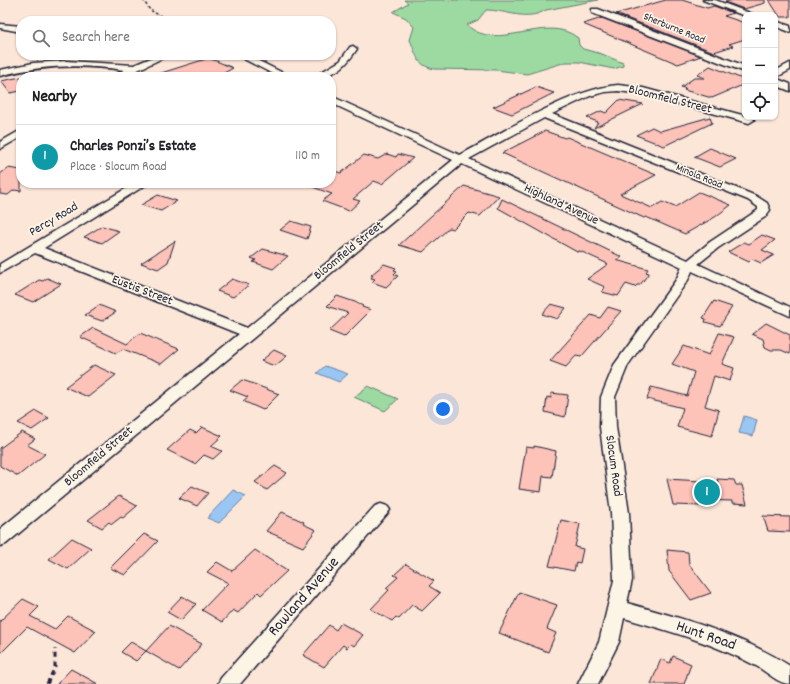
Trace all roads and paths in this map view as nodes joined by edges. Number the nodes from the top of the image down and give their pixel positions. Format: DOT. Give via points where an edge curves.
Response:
graph roads {
  1 [pos="143,0"];
  2 [pos="707,0"];
  3 [pos="595,11"];
  4 [pos="742,12"];
  5 [pos="160,16"];
  6 [pos="778,24"];
  7 [pos="0,26"];
  8 [pos="16,29"];
  9 [pos="790,29"];
  10 [pos="353,50"];
  11 [pos="44,60"];
  12 [pos="153,60"];
  13 [pos="250,60"];
  14 [pos="44,65"];
  15 [pos="790,66"];
  16 [pos="134,68"];
  17 [pos="742,68"];
  18 [pos="126,72"];
  19 [pos="276,72"];
  20 [pos="327,72"];
  21 [pos="0,73"];
  22 [pos="778,73"];
  23 [pos="778,82"];
  24 [pos="790,88"];
  25 [pos="336,101"];
  26 [pos="544,114"];
  27 [pos="742,118"];
  28 [pos="16,136"];
  29 [pos="0,146"];
  30 [pos="462,158"];
  31 [pos="135,188"];
  32 [pos="34,248"];
  33 [pos="689,265"];
  34 [pos="0,269"];
  35 [pos="790,312"];
  36 [pos="249,333"];
  37 [pos="381,510"];
  38 [pos="0,539"];
  39 [pos="617,608"];
  40 [pos="55,649"];
  41 [pos="790,676"];
  42 [pos="47,684"];
  43 [pos="228,684"];
  44 [pos="588,684"];
  1 -- 5 [label="path" via="150,10"];
  2 -- 4 [label="street"];
  3 -- 17 [label="street, Sherburne Road"];
  6 -- 9 [label="street"];
  7 -- 8 [label="street"];
  10 -- 20 [label="street" via="343,63"];
  11 -- 14 [label="street"];
  12 -- 16 [label="street"];
  13 -- 19 [label="street"];
  14 -- 16 [label="street" via="85,63"];
  14 -- 21 [label="street"];
  15 -- 22 [label="street"];
  16 -- 18 [label="street"];
  23 -- 24 [label="street"];
  25 -- 30 [label="street, Highland Avenue"];
  26 -- 27 [label="street, Bloomfield Street" via="587,94 604,89 629,88"];
  26 -- 30 [label="street, Bloomfield Street"];
  26 -- 33 [label="street, Minola Road" via="752,198 763,205 761,215 714,245"];
  28 -- 29 [label="street"];
  30 -- 33 [label="street, Highland Avenue"];
  30 -- 36 [label="street, Bloomfield Street"];
  31 -- 32 [label="street, Percy Road"];
  32 -- 34 [label="street, Percy Road"];
  32 -- 36 [label="street, Eustis Street"];
  33 -- 35 [label="street, Highland Avenue"];
  33 -- 39 [label="street, Slocum Road" via="682,280 621,365 608,397 608,427 620,513 623,580"];
  36 -- 38 [label="street, Bloomfield Street"];
  37 -- 43 [label="street, Rowland Avenue"];
  39 -- 41 [label="street, Hunt Road" via="724,640 768,661"];
  39 -- 44 [label="street, Slocum Road" via="610,642"];
  40 -- 42 [label="path" via="55,667"];
}
